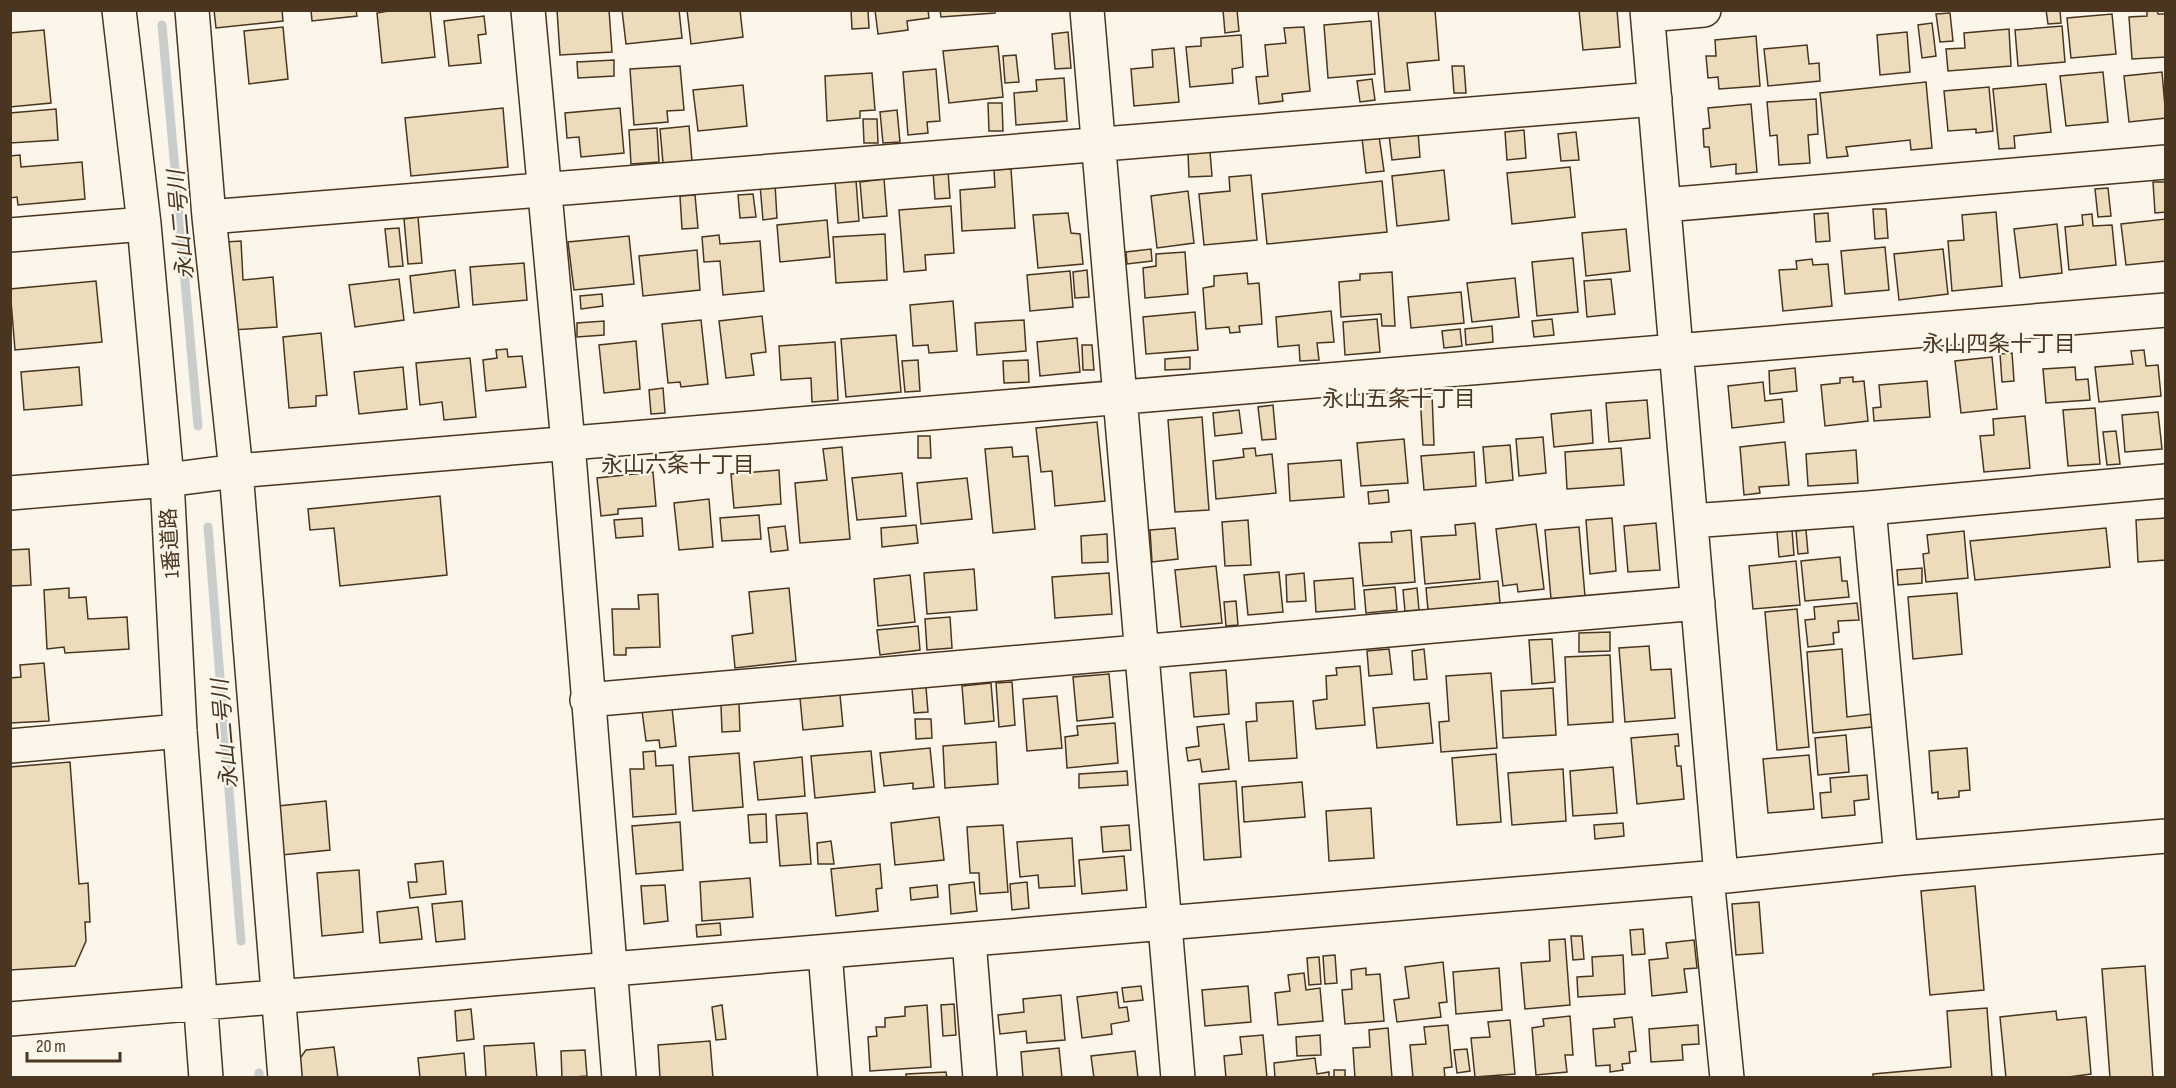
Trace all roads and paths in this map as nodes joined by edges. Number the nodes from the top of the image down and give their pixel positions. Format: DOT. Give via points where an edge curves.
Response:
graph roads {
  1 [pos="119,10"];
  2 [pos="192,10"];
  3 [pos="528,10"];
  4 [pos="1087,10"];
  5 [pos="1704,10"];
  6 [pos="1648,13"];
  7 [pos="1655,99"];
  8 [pos="1098,144"];
  9 [pos="2166,162"];
  10 [pos="543,189"];
  11 [pos="1664,205"];
  12 [pos="209,217"];
  13 [pos="144,224"];
  14 [pos="10,235"];
  15 [pos="2166,310"];
  16 [pos="1676,350"];
  17 [pos="1120,398"];
  18 [pos="568,443"];
  19 [pos="236,471"];
  20 [pos="167,480"];
  21 [pos="2166,481"];
  22 [pos="10,493"];
  23 [pos="1869,508"];
  24 [pos="1690,521"];
  25 [pos="1698,603"];
  26 [pos="1142,651"];
  27 [pos="587,700"];
  28 [pos="180,731"];
  29 [pos="10,746"];
  30 [pos="2166,836"];
  31 [pos="1901,858"];
  32 [pos="1714,877"];
  33 [pos="1165,923"];
  34 [pos="969,940"];
  35 [pos="825,952"];
  36 [pos="610,969"];
  37 [pos="278,998"];
  38 [pos="200,1004"];
  39 [pos="10,1019"];
  40 [pos="206,1077"];
  41 [pos="285,1077"];
  42 [pos="619,1077"];
  43 [pos="835,1077"];
  44 [pos="980,1077"];
  45 [pos="1178,1077"];
  46 [pos="1727,1077"];
  1 -- 13 [label="street, 1番道路"];
  2 -- 12 [label="street"];
  3 -- 10 [label="street"];
  4 -- 8 [label="street"];
  5 -- 6 [label="street"];
  6 -- 7 [label="street"];
  7 -- 8 [label="street"];
  7 -- 11 [label="street"];
  8 -- 10 [label="street"];
  8 -- 17 [label="street"];
  9 -- 11 [label="street"];
  10 -- 12 [label="street"];
  10 -- 18 [label="street"];
  11 -- 16 [label="street"];
  12 -- 19 [label="street"];
  13 -- 14 [label="street"];
  13 -- 20 [label="street, 1番道路"];
  15 -- 16 [label="street"];
  16 -- 17 [label="street"];
  16 -- 24 [label="street"];
  17 -- 18 [label="street"];
  17 -- 26 [label="street"];
  18 -- 19 [label="street"];
  18 -- 27 [label="street"];
  19 -- 20 [label="street"];
  19 -- 37 [label="street"];
  20 -- 22 [label="street"];
  20 -- 28 [label="street, 1番道路"];
  21 -- 23 [label="street"];
  23 -- 24 [label="street"];
  23 -- 31 [label="street"];
  24 -- 25 [label="street"];
  25 -- 26 [label="street"];
  25 -- 32 [label="street"];
  26 -- 27 [label="street"];
  26 -- 33 [label="street"];
  27 -- 36 [label="street"];
  28 -- 29 [label="street"];
  28 -- 38 [label="street, 1番道路"];
  30 -- 31 [label="street"];
  31 -- 32 [label="street"];
  32 -- 33 [label="street"];
  32 -- 46 [label="street"];
  33 -- 34 [label="street"];
  33 -- 45 [label="street"];
  34 -- 35 [label="street"];
  34 -- 44 [label="street"];
  35 -- 36 [label="street"];
  35 -- 43 [label="street"];
  36 -- 37 [label="street"];
  36 -- 42 [label="street"];
  37 -- 38 [label="street"];
  37 -- 41 [label="street"];
  38 -- 39 [label="street"];
  38 -- 40 [label="street, 1番道路"];
}
